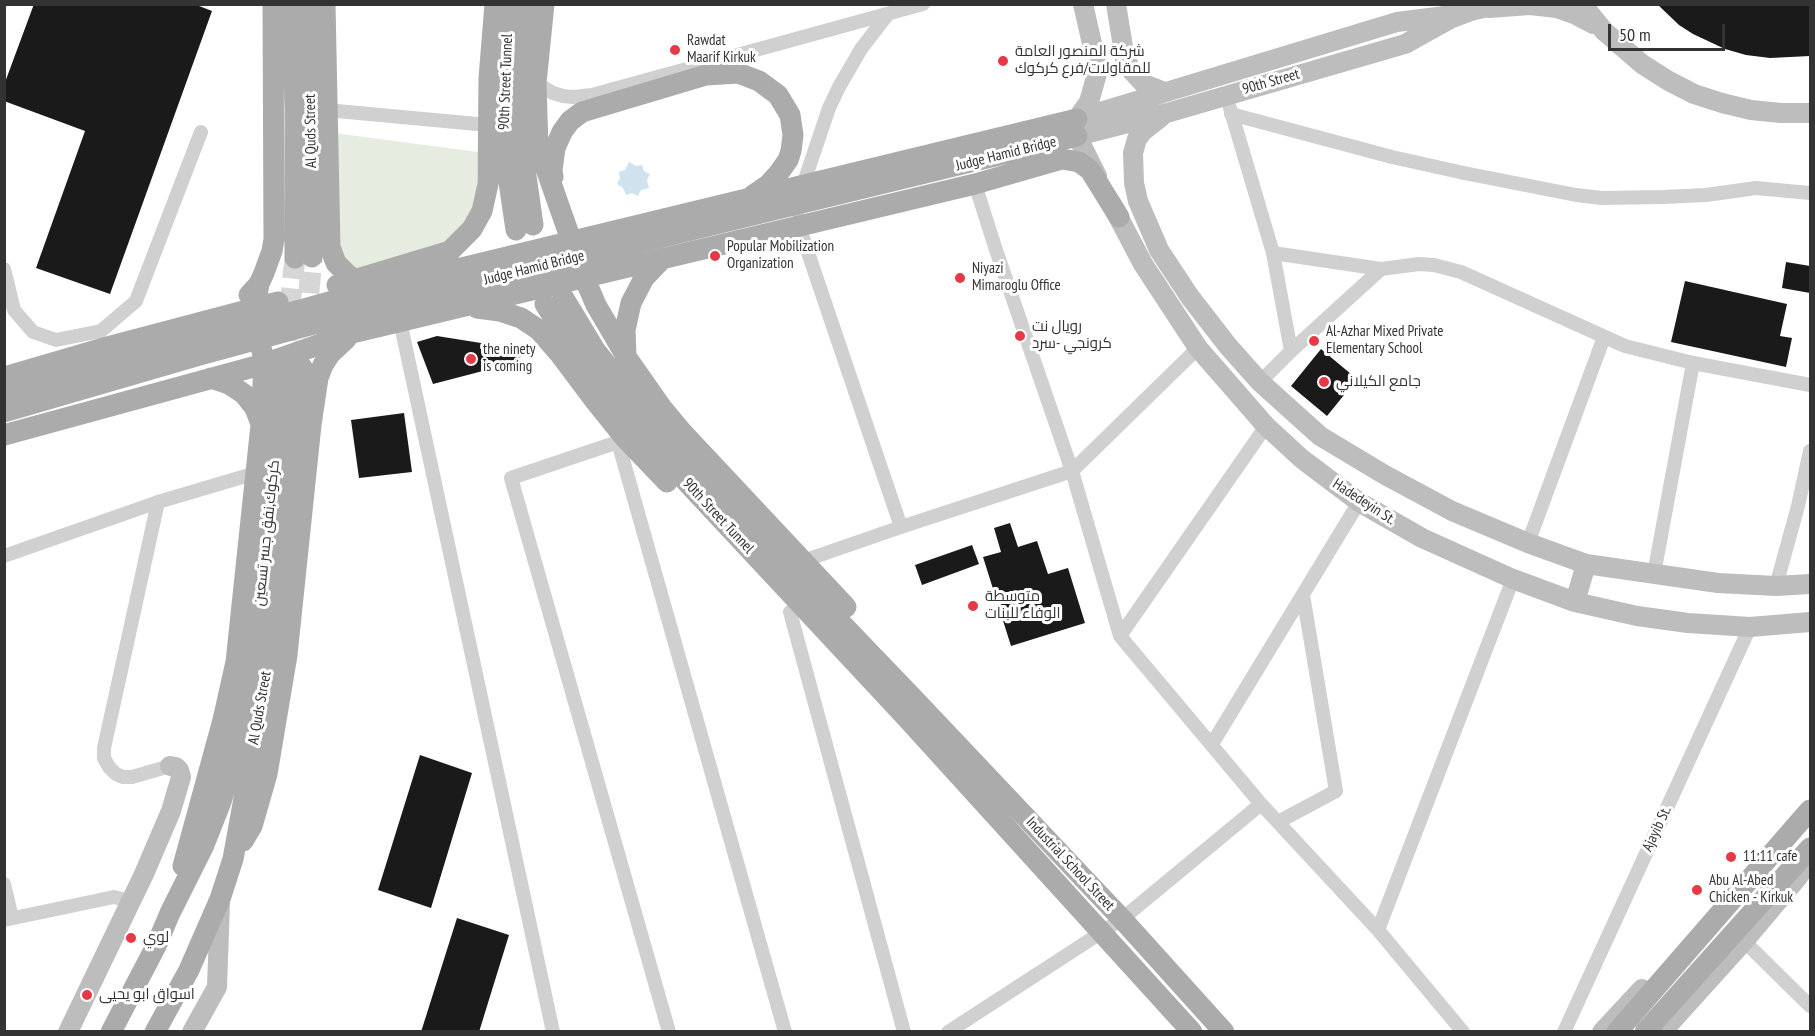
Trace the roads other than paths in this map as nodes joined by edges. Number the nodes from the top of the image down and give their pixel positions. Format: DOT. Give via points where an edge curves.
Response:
graph roads {
  1 [pos="273,4"];
  2 [pos="292,4"];
  3 [pos="308,4"];
  4 [pos="325,4"];
  5 [pos="495,4"];
  6 [pos="510,4"];
  7 [pos="530,4"];
  8 [pos="544,4"];
  9 [pos="923,4"];
  10 [pos="1083,4"];
  11 [pos="1116,4"];
  12 [pos="1582,4"];
  13 [pos="1487,8"];
  14 [pos="888,14"];
  15 [pos="1611,38"];
  16 [pos="536,83"];
  17 [pos="1165,92"];
  18 [pos="1226,95"];
  19 [pos="326,110"];
  20 [pos="1167,113"];
  21 [pos="1810,113"];
  22 [pos="1231,114"];
  23 [pos="488,125"];
  24 [pos="1071,129"];
  25 [pos="201,132"];
  26 [pos="975,184"];
  27 [pos="1810,193"];
  28 [pos="555,196"];
  29 [pos="738,202"];
  30 [pos="1119,217"];
  31 [pos="799,226"];
  32 [pos="1273,253"];
  33 [pos="663,258"];
  34 [pos="1381,268"];
  35 [pos="4,269"];
  36 [pos="584,277"];
  37 [pos="357,279"];
  38 [pos="259,284"];
  39 [pos="554,300"];
  40 [pos="462,306"];
  41 [pos="256,307"];
  42 [pos="223,316"];
  43 [pos="400,321"];
  44 [pos="352,333"];
  45 [pos="1604,337"];
  46 [pos="1198,348"];
  47 [pos="1291,351"];
  48 [pos="627,358"];
  49 [pos="1693,363"];
  50 [pos="283,367"];
  51 [pos="4,376"];
  52 [pos="211,378"];
  53 [pos="1260,382"];
  54 [pos="1810,385"];
  55 [pos="4,395"];
  56 [pos="4,412"];
  57 [pos="261,425"];
  58 [pos="1266,426"];
  59 [pos="4,435"];
  60 [pos="1320,436"];
  61 [pos="621,440"];
  62 [pos="1810,451"];
  63 [pos="1302,459"];
  64 [pos="1072,471"];
  65 [pos="256,473"];
  66 [pos="158,502"];
  67 [pos="1359,502"];
  68 [pos="1804,502"];
  69 [pos="901,527"];
  70 [pos="1528,543"];
  71 [pos="4,556"];
  72 [pos="803,561"];
  73 [pos="1586,564"];
  74 [pos="1654,574"];
  75 [pos="1513,579"];
  76 [pos="1810,584"];
  77 [pos="1776,586"];
  78 [pos="1303,595"];
  79 [pos="1575,602"];
  80 [pos="790,612"];
  81 [pos="1810,622"];
  82 [pos="1750,627"];
  83 [pos="1120,636"];
  84 [pos="255,694"];
  85 [pos="910,707"];
  86 [pos="1212,744"];
  87 [pos="170,766"];
  88 [pos="1261,804"];
  89 [pos="1810,810"];
  90 [pos="1278,822"];
  91 [pos="1810,848"];
  92 [pos="1810,859"];
  93 [pos="233,860"];
  94 [pos="1748,883"];
  95 [pos="4,884"];
  96 [pos="220,899"];
  97 [pos="130,901"];
  98 [pos="170,913"];
  99 [pos="8,919"];
  100 [pos="1122,919"];
  101 [pos="1378,930"];
  102 [pos="1101,933"];
  103 [pos="1744,941"];
  104 [pos="1669,989"];
  105 [pos="1810,1005"];
  106 [pos="65,1031"];
  107 [pos="111,1032"];
  108 [pos="155,1032"];
  109 [pos="192,1032"];
  110 [pos="553,1032"];
  111 [pos="669,1032"];
  112 [pos="785,1032"];
  113 [pos="904,1032"];
  114 [pos="948,1032"];
  115 [pos="1192,1032"];
  116 [pos="1224,1032"];
  117 [pos="1463,1032"];
  118 [pos="1564,1032"];
  119 [pos="1602,1032"];
  120 [pos="1617,1032"];
  121 [pos="1645,1032"];
  122 [pos="1662,1032"];
  1 -- 38 [label="main road" via="274,239"];
  2 -- 3 [label="main road, Al Quds Street" via="304,257"];
  4 -- 19 [label="main road"];
  5 -- 23 [label="main road"];
  6 -- 7 [label="main road, 90th Street Tunnel" via="504,148 524,228 520,91"];
  8 -- 16 [label="main road"];
  9 -- 14 [label="street"];
  10 -- 24 [label="street" via="1098,70 1089,102"];
  11 -- 17 [label="street" via="1125,59 1144,84"];
  12 -- 15 [label="street"];
  13 -- 15 [label="street, 90th Street" via="1557,8 1591,22"];
  13 -- 17 [label="street, 90th Street" via="1397,22"];
  13 -- 18 [label="street, 90th Street" via="1450,19 1405,44"];
  14 -- 16 [label="street" via="582,96 553,93"];
  14 -- 31 [label="street" via="838,87 802,189"];
  15 -- 21 [label="street" via="1642,64 1694,94 1751,110"];
  16 -- 28 [label="main road" via="538,146"];
  17 -- 24 [label="street, 90th Street"];
  18 -- 20 [label="street, 90th Street"];
  18 -- 22 [label="street"];
  19 -- 23 [label="street"];
  19 -- 37 [label="main road" via="330,247 336,263"];
  20 -- 24 [label="street, 90th Street"];
  20 -- 53 [label="street" via="1137,139 1133,165 1138,201 1160,250 1190,297"];
  22 -- 27 [label="street" via="1392,157 1576,195 1663,197 1756,188"];
  22 -- 32 [label="street"];
  23 -- 37 [label="main road" via="488,184 482,211 472,230 450,250"];
  24 -- 29 [label="main road, Judge Hamid Bridge"];
  24 -- 30 [label="street, Hadedeyin St."];
  24 -- 56 [label="main road, Judge Hamid Bridge" via="387,304"];
  25 -- 35 [label="street" via="136,301 101,331 56,340 33,332 14,310"];
  26 -- 30 [label="main road" via="1062,159 1079,162 1090,170"];
  26 -- 31 [label="main road"];
  26 -- 64 [label="street"];
  28 -- 29 [label="main road" via="555,148 570,121 582,112 706,75 738,73 759,81 778,95 790,115 794,135 783,167 756,194"];
  28 -- 36 [label="main road"];
  29 -- 55 [label="main road, Judge Hamid Bridge" via="383,287"];
  30 -- 46 [label="street, Hadedeyin St." via="1143,264"];
  31 -- 33 [label="main road"];
  31 -- 69 [label="street"];
  32 -- 34 [label="street"];
  32 -- 47 [label="street"];
  33 -- 36 [label="main road"];
  33 -- 48 [label="main road" via="644,278 631,303 625,330"];
  34 -- 45 [label="street" via="1419,264 1455,270"];
  34 -- 47 [label="street"];
  36 -- 40 [label="main road"];
  36 -- 48 [label="main road"];
  37 -- 41 [label="main road"];
  38 -- 41 [label="main road"];
  38 -- 42 [label="main road"];
  39 -- 85 [label="main road, 90th Street Tunnel" via="647,416"];
  40 -- 43 [label="main road"];
  40 -- 61 [label="main road" via="500,310 540,330"];
  41 -- 42 [label="main road"];
  41 -- 50 [label="main road"];
  42 -- 51 [label="main road"];
  43 -- 44 [label="main road"];
  43 -- 110 [label="street"];
  44 -- 50 [label="main road"];
  44 -- 93 [label="main road" via="330,354 318,378 287,655 271,752 252,826"];
  45 -- 49 [label="street"];
  45 -- 70 [label="street"];
  46 -- 58 [label="street, Hadedeyin St."];
  46 -- 64 [label="street"];
  47 -- 53 [label="street"];
  48 -- 72 [label="main road" via="682,432"];
  49 -- 54 [label="street"];
  49 -- 74 [label="street"];
  50 -- 52 [label="main road"];
  50 -- 57 [label="main road"];
  50 -- 84 [label="main road, Al Quds Street" via="273,625"];
  52 -- 57 [label="main road" via="244,394"];
  52 -- 59 [label="main road"];
  53 -- 60 [label="street"];
  57 -- 65 [label="main road"];
  58 -- 63 [label="street, Hadedeyin St."];
  58 -- 83 [label="street"];
  60 -- 63 [label="street"];
  60 -- 70 [label="street" via="1452,512"];
  61 -- 80 [label="main road"];
  61 -- 111 [label="street" via="511,478"];
  61 -- 112 [label="street"];
  62 -- 68 [label="street"];
  63 -- 67 [label="street, Hadedeyin St."];
  64 -- 69 [label="street"];
  64 -- 83 [label="street"];
  65 -- 66 [label="street"];
  65 -- 98 [label="main road" via="236,662"];
  66 -- 71 [label="street"];
  66 -- 87 [label="street" via="104,758 123,777"];
  67 -- 75 [label="street, Hadedeyin St." via="1422,538"];
  67 -- 78 [label="street"];
  68 -- 77 [label="street"];
  69 -- 72 [label="street"];
  70 -- 73 [label="street"];
  72 -- 85 [label="main road" via="888,656"];
  73 -- 74 [label="street"];
  73 -- 79 [label="street"];
  74 -- 77 [label="street"];
  75 -- 79 [label="street, Hadedeyin St."];
  75 -- 101 [label="street"];
  76 -- 77 [label="street"];
  78 -- 86 [label="street"];
  78 -- 90 [label="street" via="1336,791"];
  79 -- 82 [label="street, Hadedeyin St." via="1637,616"];
  80 -- 85 [label="main road" via="838,663"];
  80 -- 113 [label="street"];
  81 -- 82 [label="street, Hadedeyin St."];
  82 -- 118 [label="street, Ajayib St."];
  83 -- 86 [label="street"];
  84 -- 93 [label="main road, Al Quds Street"];
  84 -- 98 [label="main road, Al Quds Street" via="221,802"];
  85 -- 100 [label="main road, Industrial School Street"];
  85 -- 102 [label="main road, Industrial School Street"];
  86 -- 88 [label="street"];
  87 -- 97 [label="street" via="176,767 181,777 171,811"];
  88 -- 90 [label="street"];
  88 -- 100 [label="street"];
  89 -- 94 [label="main road"];
  90 -- 101 [label="street"];
  91 -- 104 [label="main road"];
  92 -- 103 [label="street"];
  93 -- 96 [label="main road, Al Quds Street"];
  94 -- 104 [label="main road"];
  94 -- 119 [label="street" via="1688,938"];
  95 -- 99 [label="street"];
  96 -- 108 [label="main road, Al Quds Street" via="189,970"];
  96 -- 109 [label="street" via="217,987"];
  97 -- 99 [label="street" via="114,897"];
  97 -- 106 [label="street"];
  98 -- 107 [label="main road, Al Quds Street"];
  100 -- 102 [label="street"];
  100 -- 116 [label="main road, Industrial School Street"];
  101 -- 117 [label="street"];
  102 -- 114 [label="street"];
  102 -- 115 [label="main road, Industrial School Street"];
  103 -- 105 [label="street"];
  103 -- 122 [label="street"];
  104 -- 120 [label="main road"];
  104 -- 121 [label="main road"];
}
